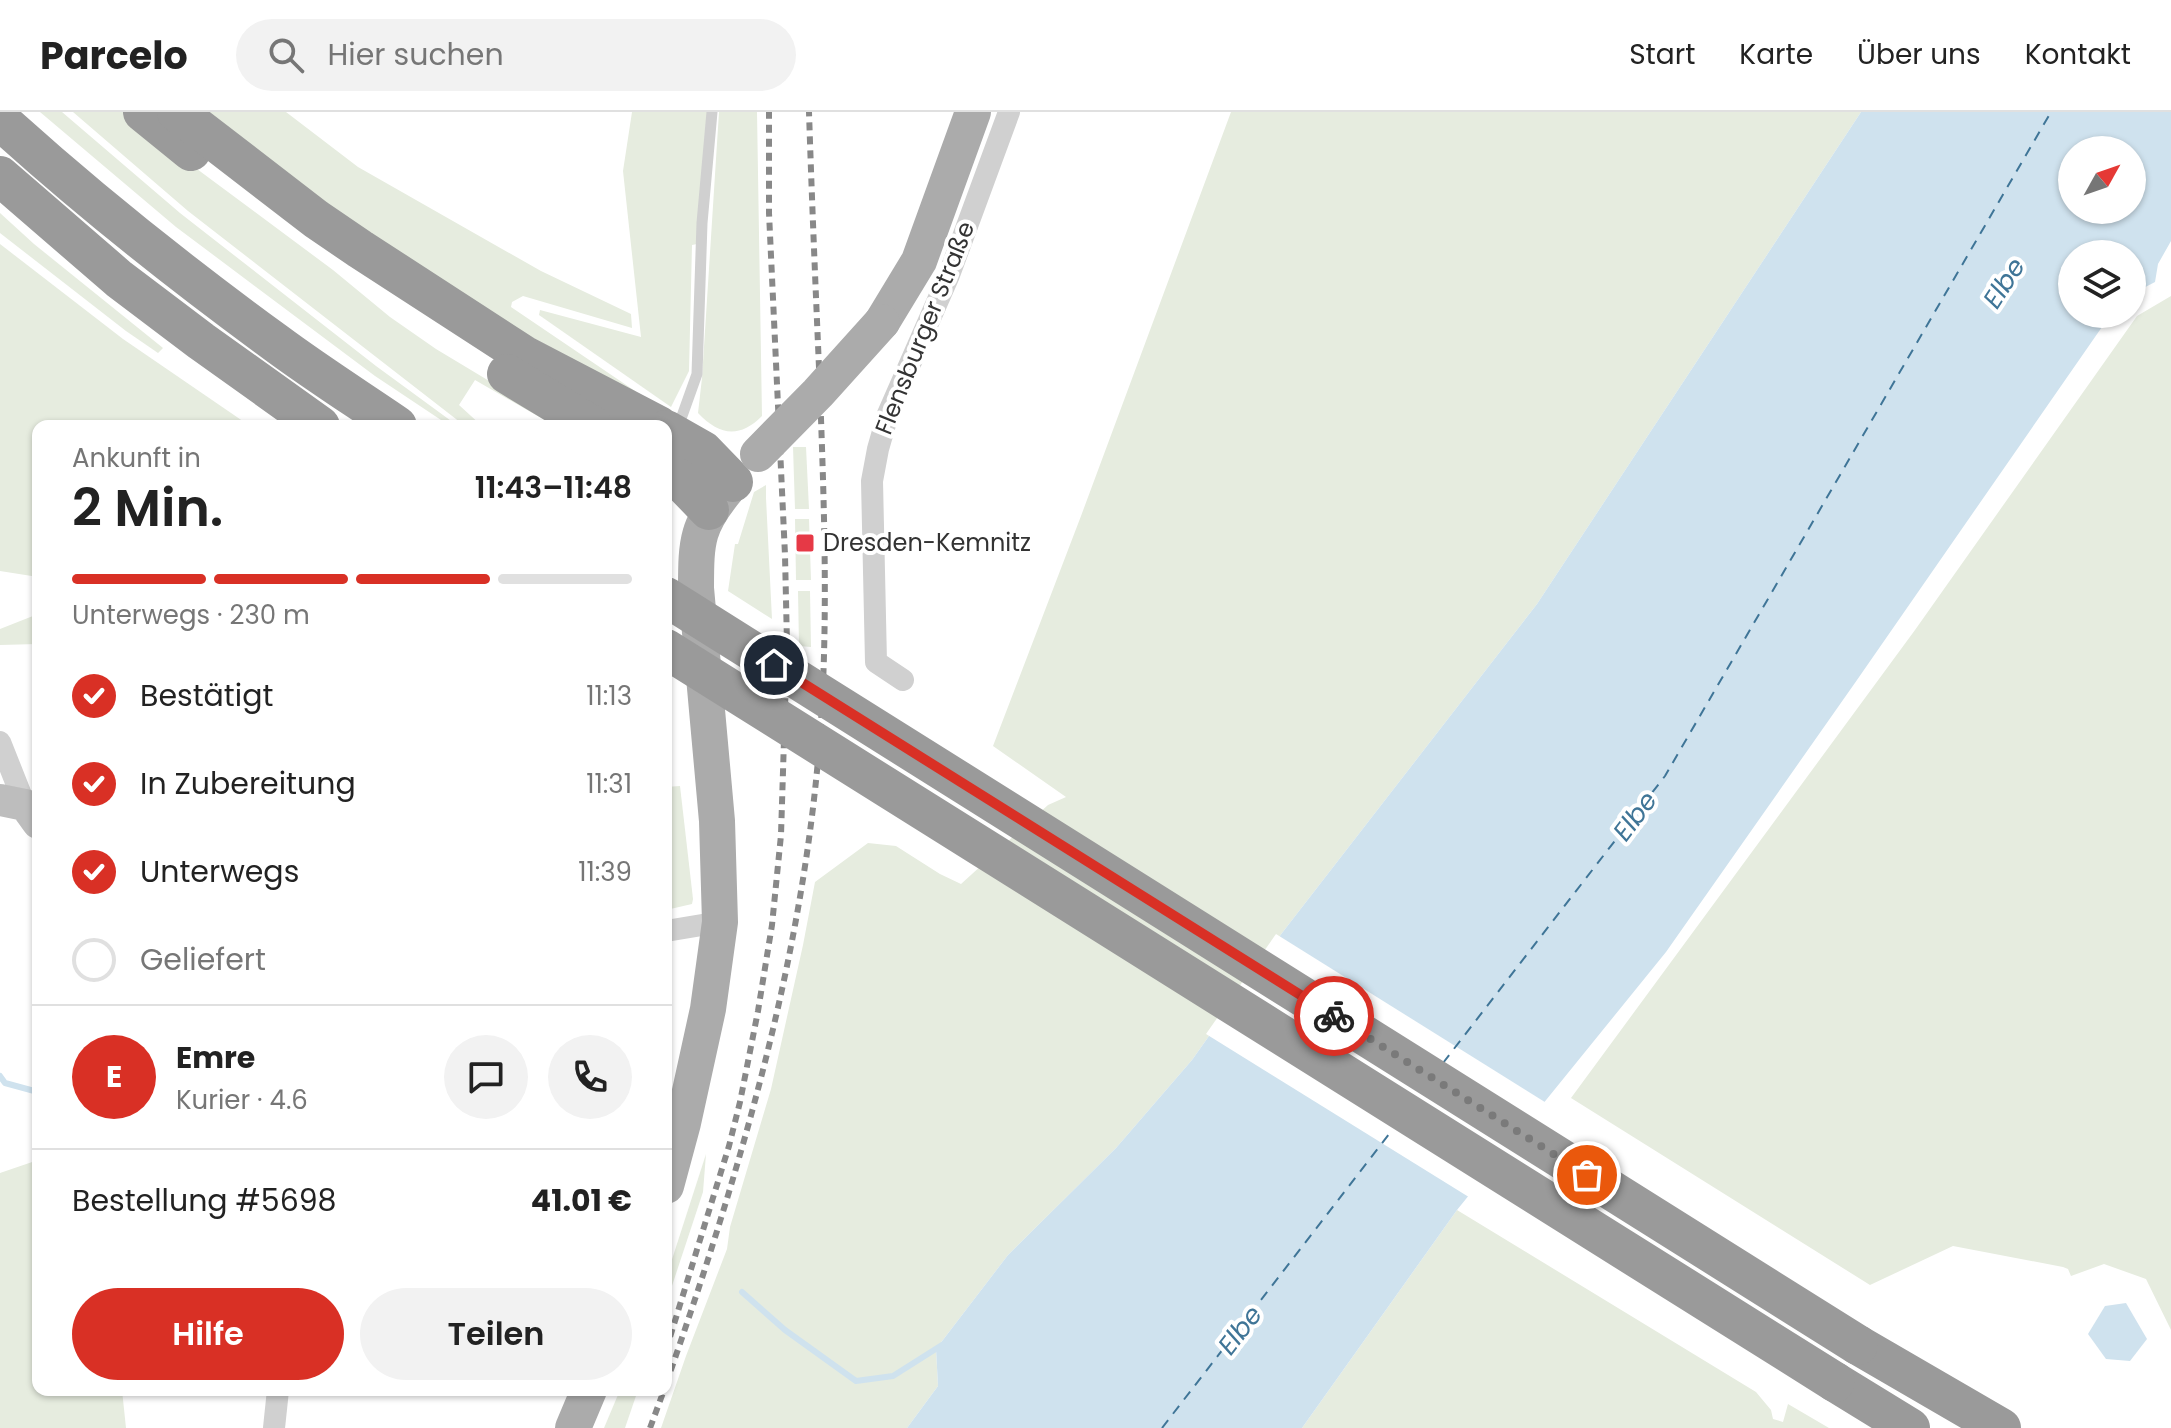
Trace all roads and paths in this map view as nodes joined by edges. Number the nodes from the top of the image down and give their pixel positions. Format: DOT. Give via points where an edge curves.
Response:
graph roads {
  1 [pos="143,112"];
  2 [pos="177,112"];
  3 [pos="712,112"];
  4 [pos="1009,112"];
  5 [pos="964,118"];
  6 [pos="0,120"];
  7 [pos="0,176"];
  8 [pos="312,420"];
  9 [pos="388,420"];
  10 [pos="583,420"];
  11 [pos="631,420"];
  12 [pos="672,432"];
  13 [pos="672,459"];
  14 [pos="733,482"];
  15 [pos="672,601"];
  16 [pos="672,653"];
  17 [pos="903,680"];
  18 [pos="0,742"];
  19 [pos="25,810"];
  20 [pos="720,922"];
  21 [pos="672,930"];
  22 [pos="672,1161"];
  23 [pos="277,1396"];
  24 [pos="586,1396"];
  25 [pos="274,1428"];
  26 [pos="573,1428"];
  27 [pos="1910,1428"];
  28 [pos="2001,1428"];
  1 -- 10 [label="highway" via="395,304"];
  2 -- 11 [label="highway" via="316,219"];
  3 -- 12 [label="lane" via="697,374"];
  4 -- 17 [label="street, Flensburger Straße" via="949,275 888,414 874,470 876,662"];
  5 -- 14 [label="main road, bridge" via="919,261 882,322"];
  6 -- 9 [label="highway" via="192,281"];
  7 -- 8 [label="highway" via="119,279"];
  13 -- 14 [label="highway" via="679,479"];
  14 -- 20 [label="main road" via="702,524 696,557"];
  15 -- 28 [label="highway, bridge" via="1858,1345"];
  16 -- 27 [label="highway, bridge"];
  18 -- 19 [label="street"];
  20 -- 21 [label="street"];
  20 -- 22 [label="main road" via="708,1009"];
  23 -- 25 [label="street"];
  24 -- 26 [label="main road"];
}
